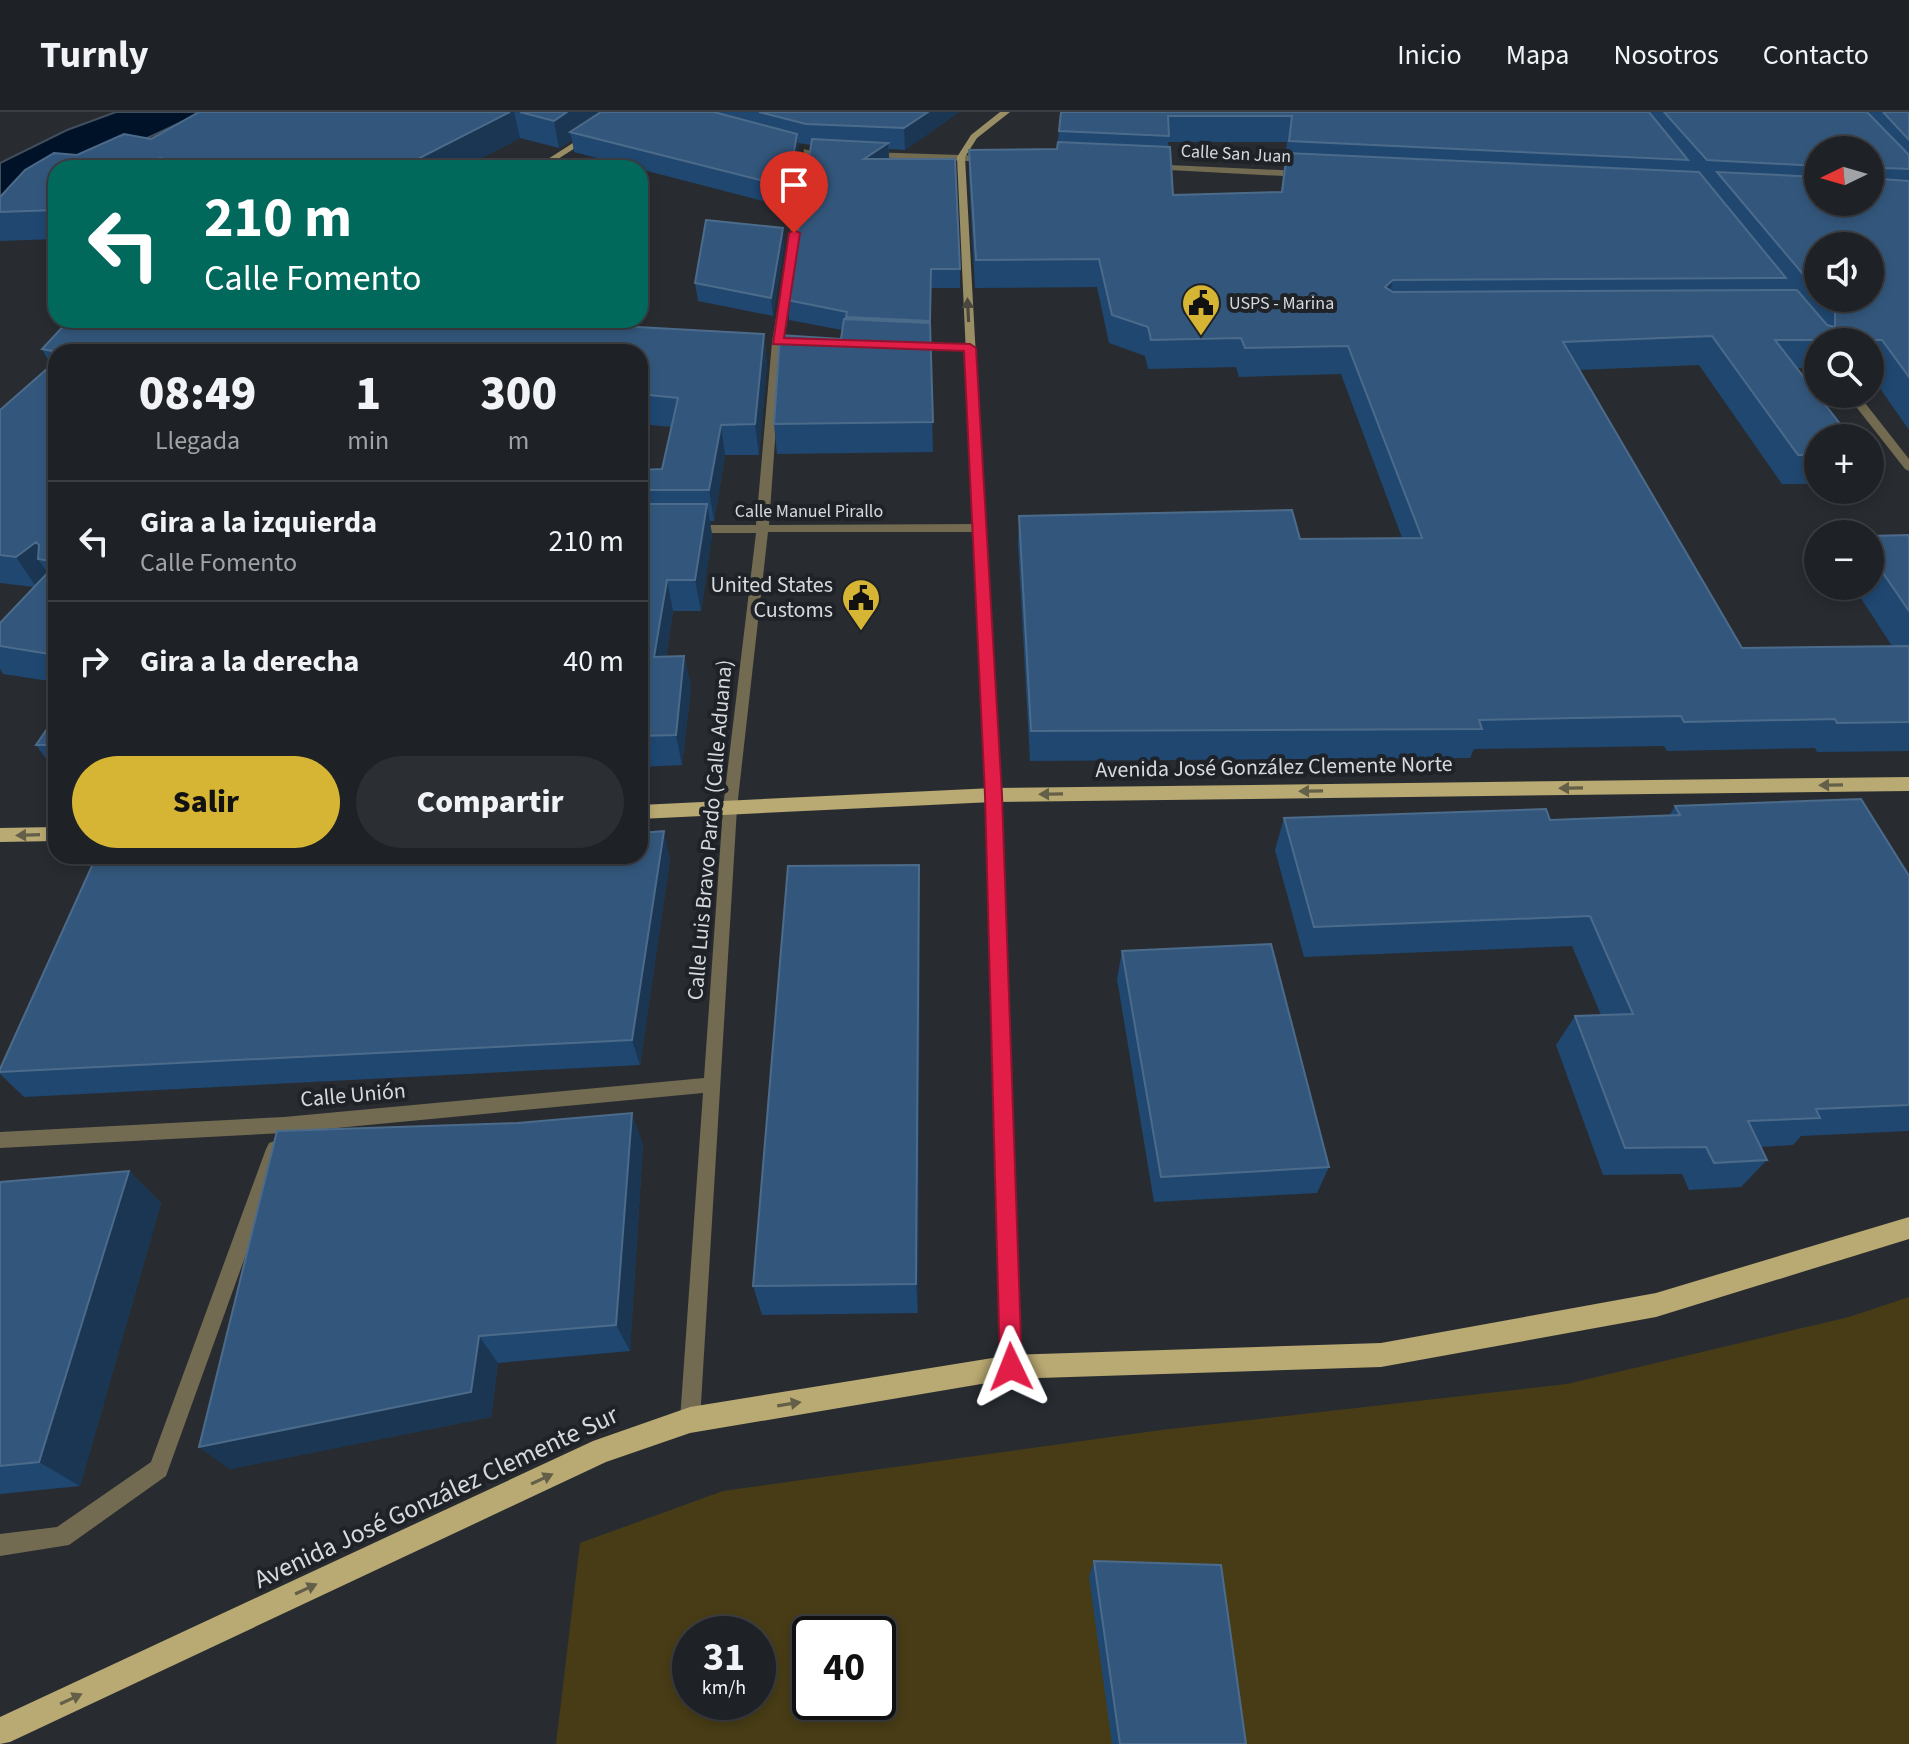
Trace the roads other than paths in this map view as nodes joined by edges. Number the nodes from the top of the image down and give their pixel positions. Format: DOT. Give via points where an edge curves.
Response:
graph roads {
  1 [pos="627,112"];
  2 [pos="1006,112"];
  3 [pos="807,150"];
  4 [pos="853,153"];
  5 [pos="961,157"];
  6 [pos="551,160"];
  7 [pos="1008,160"];
  8 [pos="1136,166"];
  9 [pos="1311,174"];
  10 [pos="896,345"];
  11 [pos="970,348"];
  12 [pos="1863,408"];
  13 [pos="1909,467"];
  14 [pos="978,528"];
  15 [pos="670,529"];
  16 [pos="762,530"];
  17 [pos="1909,784"];
  18 [pos="993,795"];
  19 [pos="730,808"];
  20 [pos="648,812"];
  21 [pos="48,834"];
  22 [pos="0,835"];
  23 [pos="710,1085"];
  24 [pos="284,1125"];
  25 [pos="0,1140"];
  26 [pos="1909,1228"];
  27 [pos="1011,1367"];
  28 [pos="690,1420"];
  29 [pos="0,1545"];
  30 [pos="0,1732"];
  1 -- 6 [label="street"];
  2 -- 5 [label="street" via="977,131"];
  3 -- 16 [label="street, Calle Luis Bravo Pardo (Calle Aduana)" via="777,342"];
  4 -- 5 [label="street"];
  5 -- 7 [label="street"];
  11 -- 5 [label="street, one-way"];
  8 -- 9 [label="street, Calle San Juan"];
  10 -- 11 [label="street"];
  11 -- 14 [label="street"];
  12 -- 13 [label="street"];
  14 -- 16 [label="street, Calle Manuel Pirallo"];
  14 -- 18 [label="street"];
  15 -- 16 [label="street, Calle Manuel Pirallo"];
  16 -- 19 [label="street, Calle Luis Bravo Pardo (Calle Aduana)"];
  17 -- 18 [label="main road, Avenida José González Clemente Norte, one-way"];
  18 -- 19 [label="main road, Avenida José González Clemente Norte"];
  18 -- 27 [label="street"];
  19 -- 20 [label="main road, Avenida José González Clemente Norte"];
  19 -- 23 [label="street, Calle Luis Bravo Pardo (Calle Aduana)"];
  21 -- 22 [label="main road, one-way"];
  23 -- 24 [label="street, Calle Unión"];
  23 -- 28 [label="street, Calle Luis Bravo Pardo (Calle Aduana)"];
  24 -- 25 [label="street, Calle Unión"];
  24 -- 29 [label="street" via="159,1469 61,1537"];
  26 -- 27 [label="main road, Avenida José González Clemente Sur" via="1656,1305 1381,1355"];
  28 -- 27 [label="main road, Avenida José González Clemente Sur, one-way"];
  30 -- 28 [label="main road, Avenida José González Clemente Sur, one-way" via="602,1450"];
}
